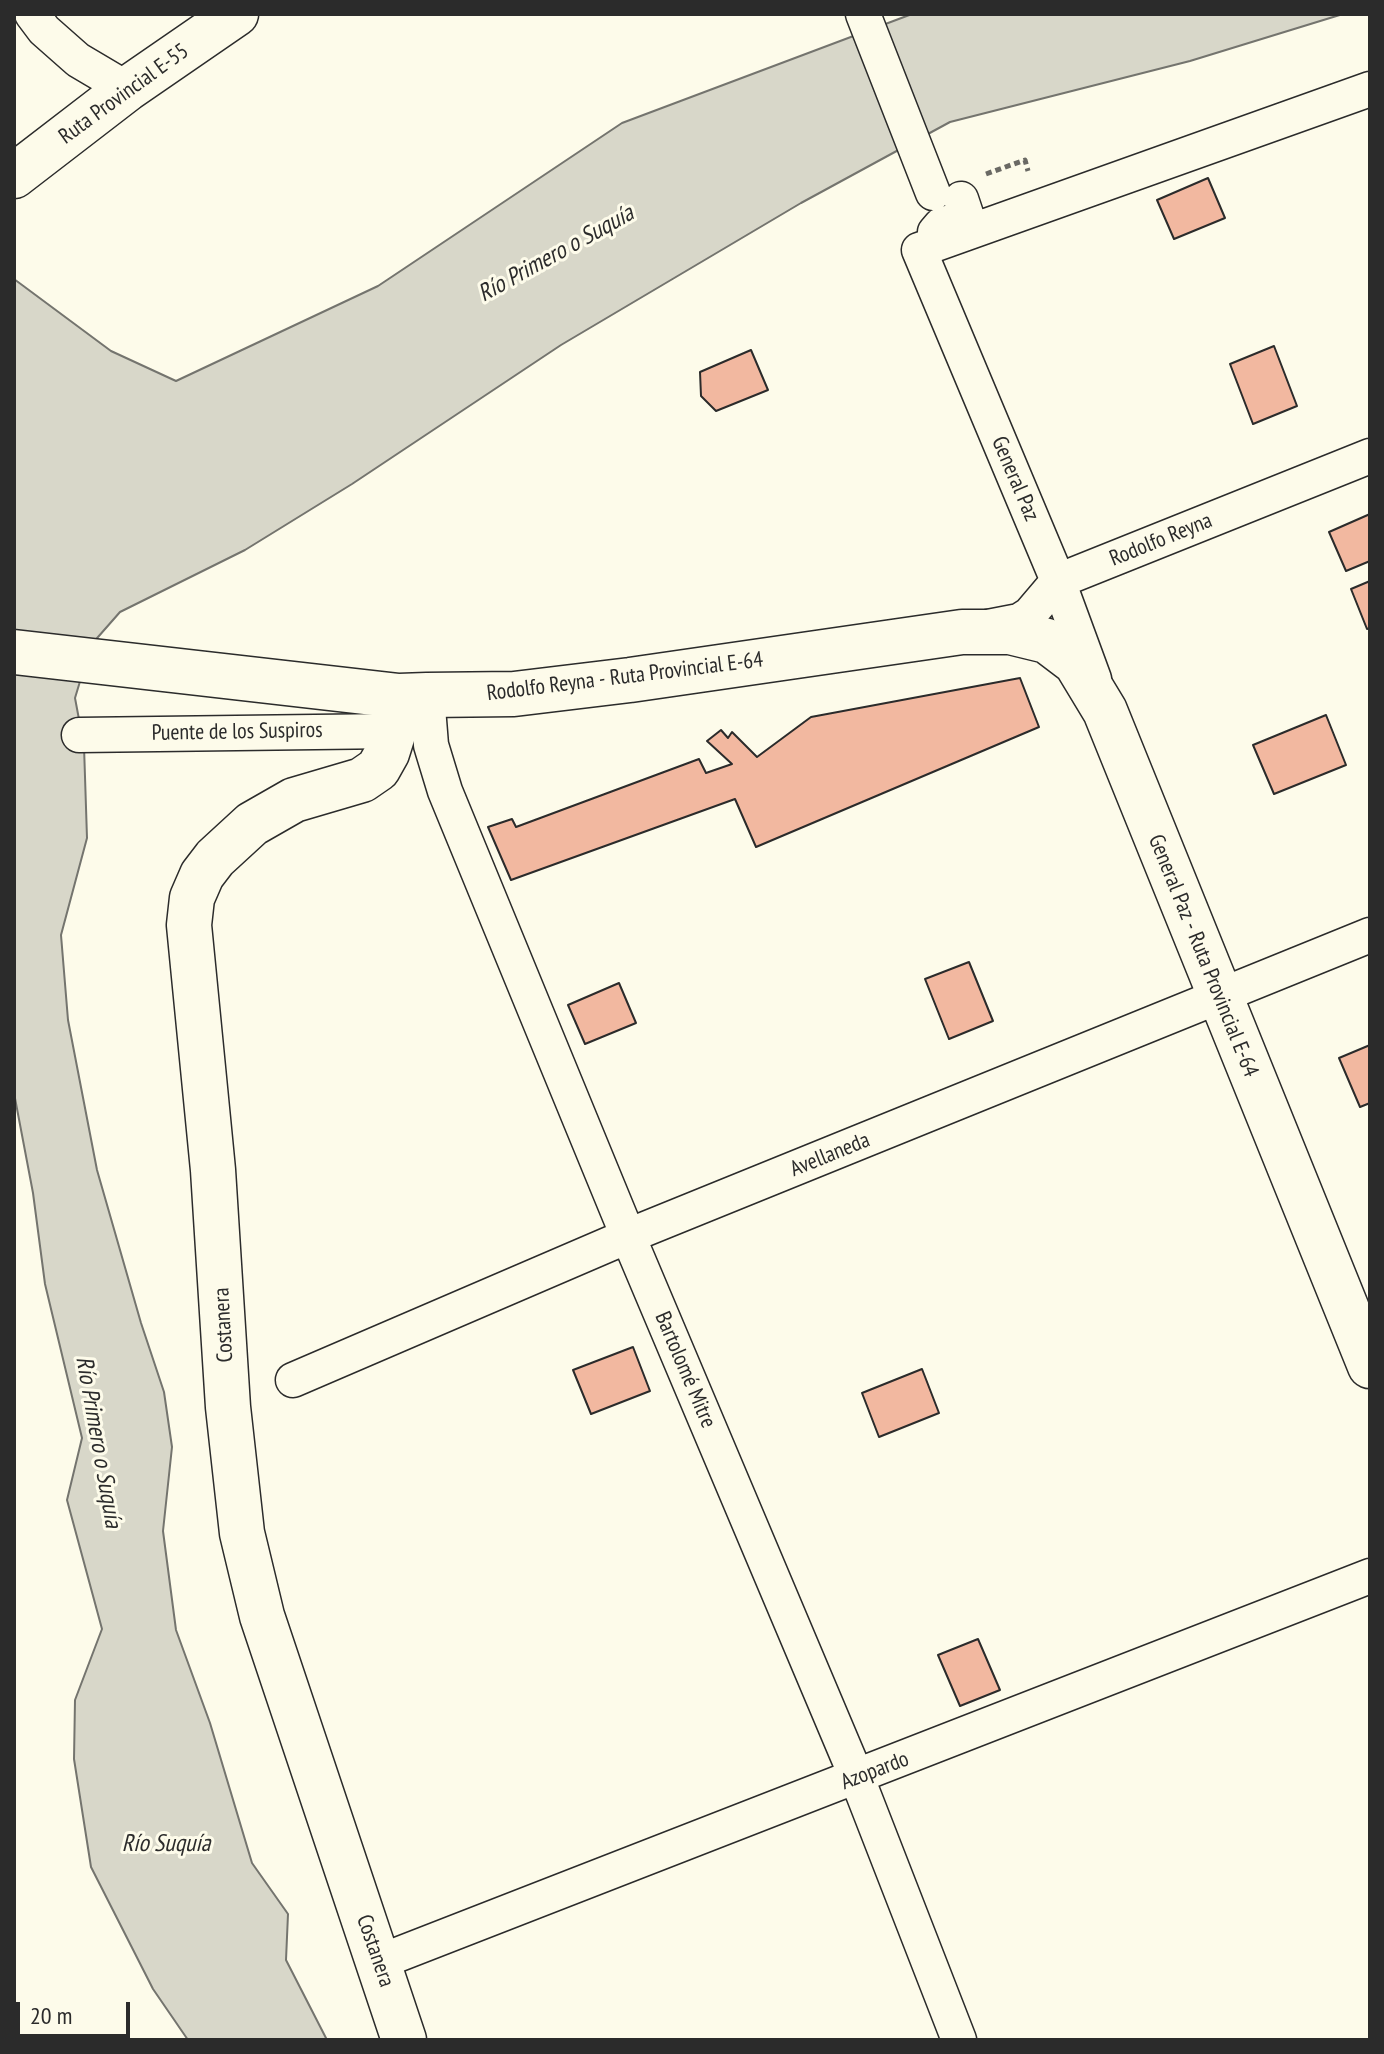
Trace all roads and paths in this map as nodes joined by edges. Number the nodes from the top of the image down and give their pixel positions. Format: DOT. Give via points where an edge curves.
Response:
graph roads {
  1 [pos="32,14"];
  2 [pos="236,14"];
  3 [pos="863,14"];
  4 [pos="127,89"];
  5 [pos="1370,89"];
  6 [pos="20,171"];
  7 [pos="919,250"];
  8 [pos="1370,456"];
  9 [pos="1058,581"];
  10 [pos="962,632"];
  11 [pos="14,652"];
  12 [pos="407,707"];
  13 [pos="1105,711"];
  14 [pos="79,735"];
  15 [pos="1370,935"];
  16 [pos="1219,998"];
  17 [pos="628,1236"];
  18 [pos="1370,1366"];
  19 [pos="293,1380"];
  20 [pos="1370,1576"];
  21 [pos="857,1778"];
  22 [pos="379,1962"];
  23 [pos="404,2040"];
  24 [pos="959,2040"];
  1 -- 4 [label="street" via="78,60"];
  2 -- 4 [label="street, Ruta Provincial E-55"];
  3 -- 7 [label="street" via="947,196 967,217 941,225"];
  4 -- 6 [label="street, Ruta Provincial E-55"];
  5 -- 7 [label="street"];
  7 -- 9 [label="street, General Paz"];
  8 -- 9 [label="street, Rodolfo Reyna"];
  9 -- 10 [label="street, Rodolfo Reyna" via="1019,621"];
  9 -- 13 [label="street, General Paz"];
  10 -- 12 [label="street, Rodolfo Reyna - Ruta Provincial E-64"];
  10 -- 13 [label="street, General Paz - Ruta Provincial E-64" via="1010,632 1047,641 1076,663"];
  11 -- 12 [label="street, Rodolfo Reyna - Ruta Provincial E-64" via="239,677"];
  12 -- 14 [label="street, Puente de los Suspiros" via="236,731"];
  12 -- 17 [label="street, Bartolomé Mitre" via="431,745 445,791"];
  12 -- 22 [label="street, Costanera" via="378,769 362,780 294,800 234,839 202,875 189,925 242,1533 266,1631"];
  13 -- 16 [label="street, General Paz - Ruta Provincial E-64"];
  15 -- 16 [label="street, Avellaneda"];
  16 -- 17 [label="street, Avellaneda"];
  16 -- 18 [label="street, General Paz - Ruta Provincial E-64"];
  17 -- 19 [label="street, Avellaneda"];
  17 -- 21 [label="street, Bartolomé Mitre"];
  20 -- 21 [label="street, Azopardo"];
  21 -- 22 [label="street, Azopardo"];
  21 -- 24 [label="street, Bartolomé Mitre"];
  22 -- 23 [label="street, Costanera"];
}
